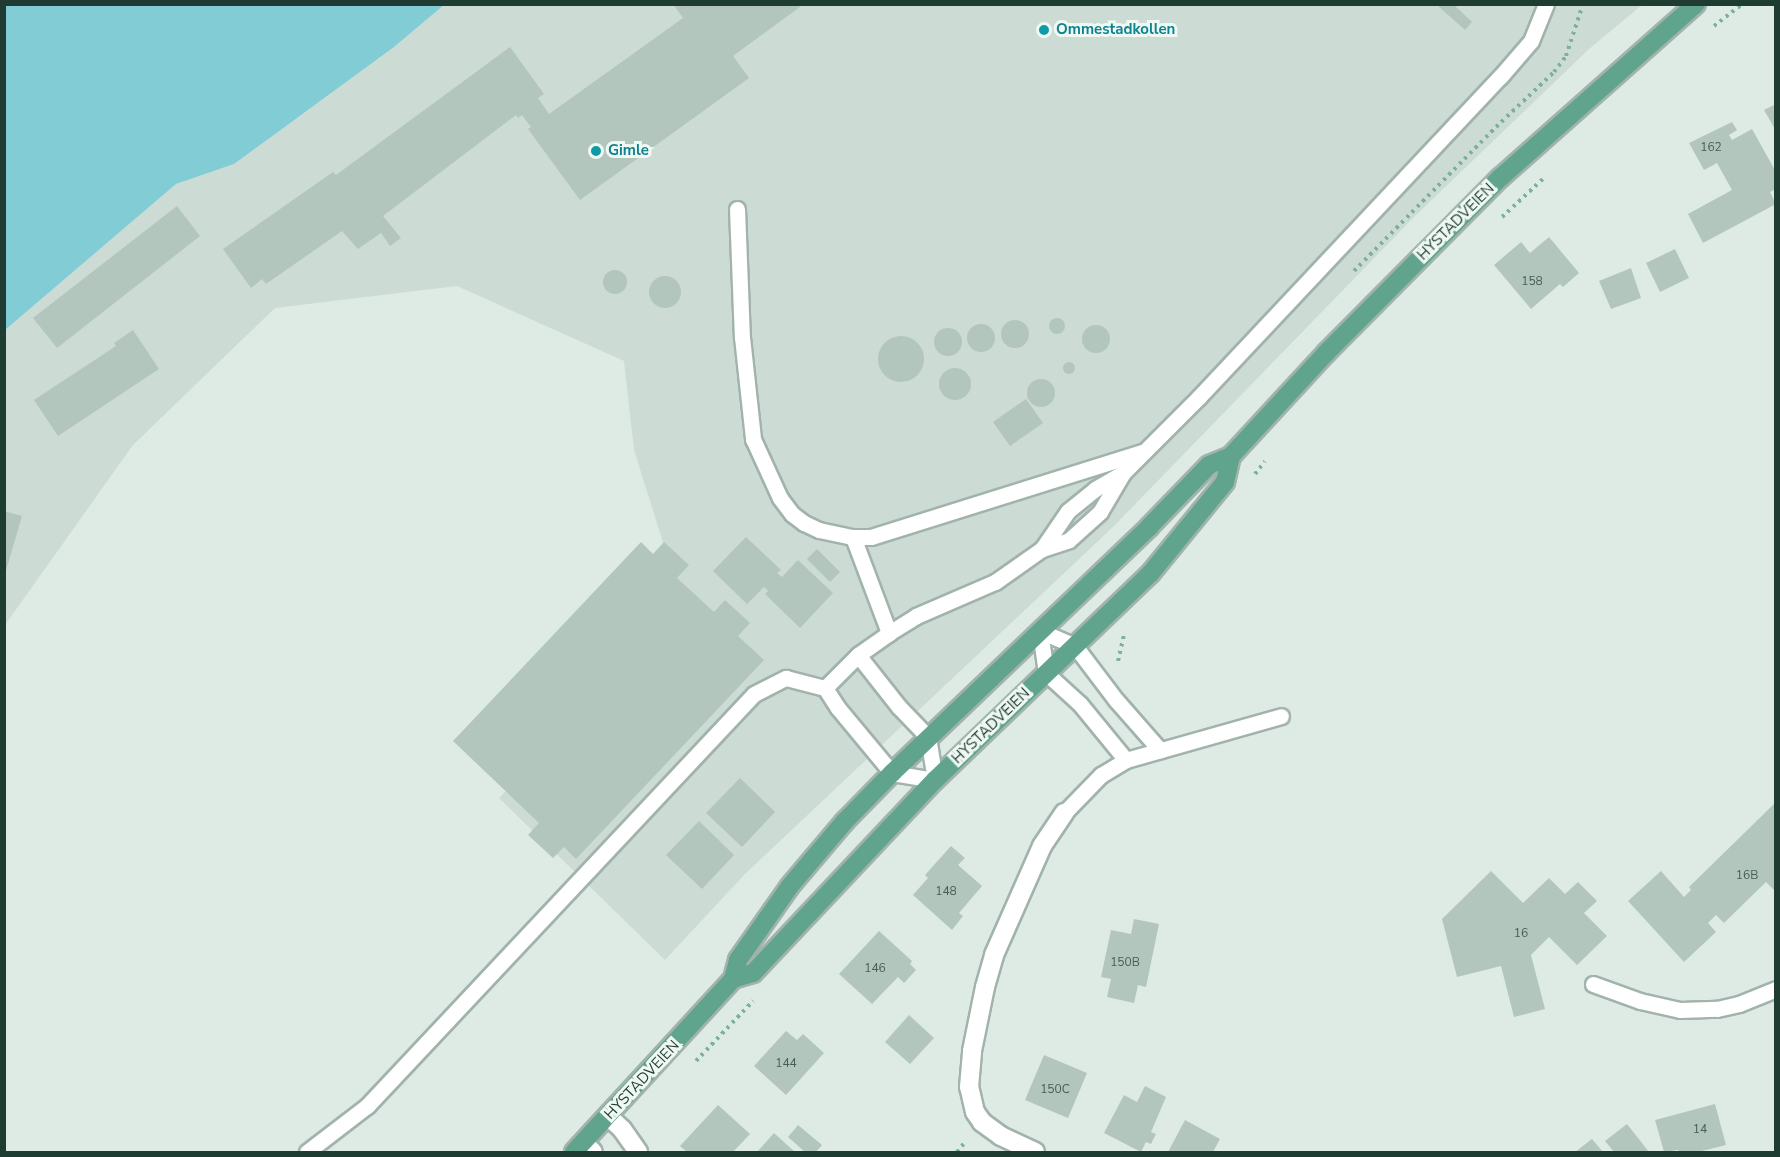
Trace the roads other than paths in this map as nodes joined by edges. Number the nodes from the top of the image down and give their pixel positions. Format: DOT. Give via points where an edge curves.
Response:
graph roads {
  1 [pos="1546,4"];
  2 [pos="1696,4"];
  3 [pos="737,209"];
  4 [pos="1146,451"];
  5 [pos="1231,456"];
  6 [pos="1123,473"];
  7 [pos="853,537"];
  8 [pos="1042,549"];
  9 [pos="1040,631"];
  10 [pos="889,633"];
  11 [pos="1075,646"];
  12 [pos="858,655"];
  13 [pos="1046,673"];
  14 [pos="825,687"];
  15 [pos="1281,717"];
  16 [pos="928,736"];
  17 [pos="1160,750"];
  18 [pos="1126,760"];
  19 [pos="892,772"];
  20 [pos="935,780"];
  21 [pos="1064,813"];
  22 [pos="733,979"];
  23 [pos="1593,984"];
  24 [pos="1776,989"];
  25 [pos="608,1116"];
  26 [pos="583,1149"];
  27 [pos="307,1152"];
  28 [pos="638,1152"];
  29 [pos="1035,1152"];
  1 -- 4 [label="lane" via="1530,41 1500,77"];
  2 -- 5 [label="main road, HYSTADVEIEN" via="1492,186 1326,353"];
  3 -- 7 [label="lane" via="742,337 753,439 780,498 792,514 819,530"];
  4 -- 6 [label="lane"];
  4 -- 7 [label="lane" via="895,531"];
  5 -- 9 [label="main road, HYSTADVEIEN" via="1209,465"];
  5 -- 11 [label="main road, HYSTADVEIEN" via="1225,482 1190,527 1150,574"];
  6 -- 8 [label="lane" via="1068,511"];
  6 -- 8 [label="lane" via="1100,513 1070,540"];
  7 -- 10 [label="lane"];
  8 -- 10 [label="lane" via="995,582 916,616"];
  9 -- 11 [label="lane"];
  9 -- 13 [label="lane"];
  9 -- 16 [label="main road, HYSTADVEIEN"];
  10 -- 12 [label="lane"];
  11 -- 13 [label="main road, HYSTADVEIEN"];
  11 -- 17 [label="lane"];
  12 -- 14 [label="lane"];
  12 -- 16 [label="lane" via="898,706"];
  13 -- 18 [label="lane" via="1080,704"];
  13 -- 20 [label="main road, HYSTADVEIEN"];
  14 -- 19 [label="lane"];
  14 -- 27 [label="lane" via="786,678 754,694 367,1106"];
  15 -- 17 [label="lane"];
  16 -- 19 [label="main road, HYSTADVEIEN"];
  16 -- 20 [label="lane"];
  17 -- 18 [label="lane"];
  18 -- 21 [label="lane" via="1094,780"];
  19 -- 20 [label="lane"];
  19 -- 22 [label="main road, HYSTADVEIEN" via="790,886 738,960"];
  20 -- 22 [label="main road, HYSTADVEIEN" via="753,973"];
  21 -- 29 [label="street" via="1042,846 994,955 970,1068 970,1099 982,1122"];
  22 -- 25 [label="main road, HYSTADVEIEN"];
  23 -- 24 [label="lane" via="1680,1010 1717,1009"];
  25 -- 26 [label="main road, HYSTADVEIEN"];
  25 -- 28 [label="street"];
}
